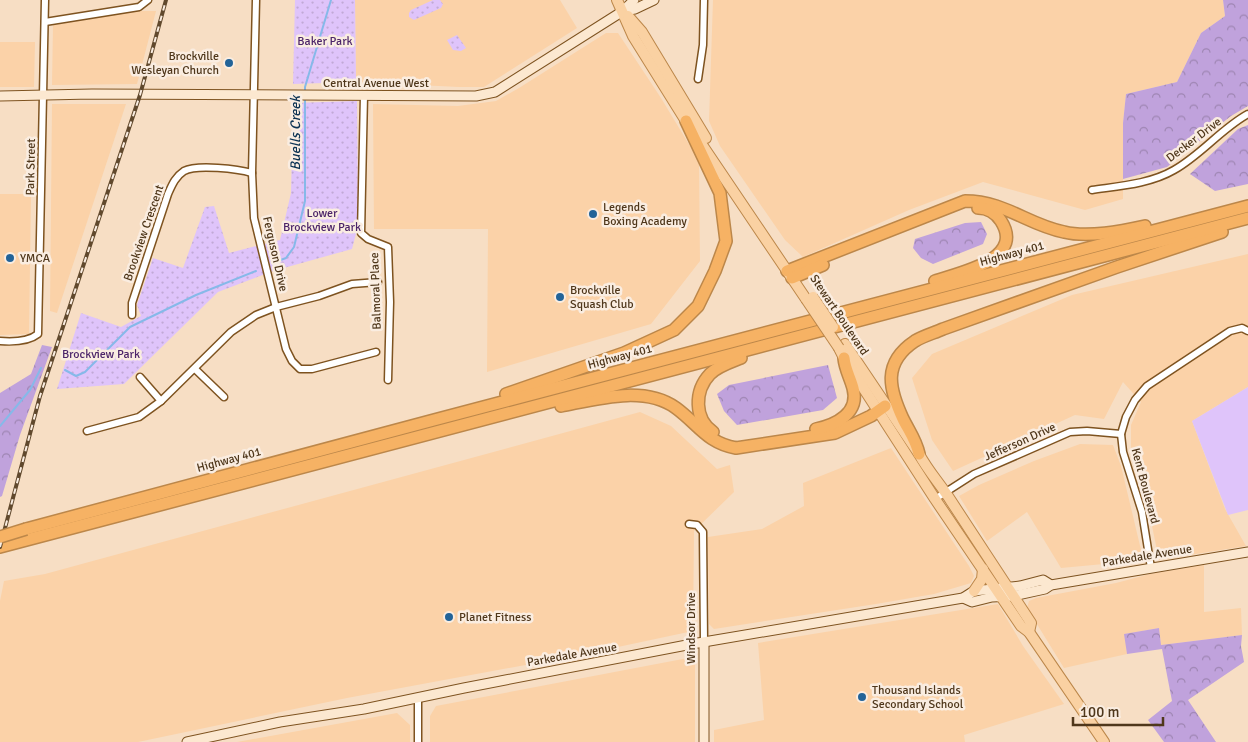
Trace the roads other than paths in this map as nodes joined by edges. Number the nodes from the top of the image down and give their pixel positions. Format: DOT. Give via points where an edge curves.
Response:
graph roads {
  1 [pos="45,0"];
  2 [pos="148,0"];
  3 [pos="256,0"];
  4 [pos="617,0"];
  5 [pos="634,0"];
  6 [pos="654,0"];
  7 [pos="704,0"];
  8 [pos="623,12"];
  9 [pos="45,22"];
  10 [pos="698,79"];
  11 [pos="254,95"];
  12 [pos="364,95"];
  13 [pos="0,96"];
  14 [pos="44,96"];
  15 [pos="1248,114"];
  16 [pos="686,120"];
  17 [pos="252,173"];
  18 [pos="1092,190"];
  19 [pos="1248,206"];
  20 [pos="1213,214"];
  21 [pos="1248,218"];
  22 [pos="1248,224"];
  23 [pos="793,273"];
  24 [pos="378,282"];
  25 [pos="900,298"];
  26 [pos="276,307"];
  27 [pos="132,315"];
  28 [pos="838,326"];
  29 [pos="1248,331"];
  30 [pos="0,341"];
  31 [pos="842,350"];
  32 [pos="376,352"];
  33 [pos="195,369"];
  34 [pos="140,377"];
  35 [pos="388,380"];
  36 [pos="224,397"];
  37 [pos="161,401"];
  38 [pos="881,408"];
  39 [pos="488,418"];
  40 [pos="434,420"];
  41 [pos="87,431"];
  42 [pos="1121,434"];
  43 [pos="919,454"];
  44 [pos="946,492"];
  45 [pos="935,499"];
  46 [pos="689,524"];
  47 [pos="0,536"];
  48 [pos="0,547"];
  49 [pos="1248,552"];
  50 [pos="982,568"];
  51 [pos="1151,568"];
  52 [pos="996,588"];
  53 [pos="974,591"];
  54 [pos="1010,591"];
  55 [pos="1002,597"];
  56 [pos="963,598"];
  57 [pos="1029,632"];
  58 [pos="704,642"];
  59 [pos="418,698"];
  60 [pos="187,742"];
  61 [pos="418,742"];
  62 [pos="704,742"];
  63 [pos="1104,742"];
  1 -- 9 [label="street, Park Street"];
  2 -- 9 [label="street" via="139,7"];
  3 -- 11 [label="street, Ferguson Drive"];
  4 -- 8 [label="main road, Stewart Boulevard"];
  5 -- 8 [label="street, Central Avenue West"];
  6 -- 8 [label="street, Central Avenue West"];
  7 -- 10 [label="street"];
  8 -- 12 [label="street, Central Avenue West" via="495,92 476,96"];
  8 -- 16 [label="main road, Stewart Boulevard" via="633,36"];
  8 -- 23 [label="main road, Stewart Boulevard" via="642,32"];
  9 -- 14 [label="street, Park Street"];
  11 -- 12 [label="street, Central Avenue West"];
  11 -- 14 [label="street, Central Avenue West"];
  11 -- 17 [label="street, Ferguson Drive"];
  12 -- 35 [label="street, Balmoral Place" via="361,233 388,247"];
  13 -- 14 [label="street, Central Avenue West"];
  14 -- 30 [label="street, Park Street" via="38,334 33,339"];
  15 -- 18 [label="street, Decker Drive" via="1173,171 1144,181"];
  16 -- 23 [label="main road, Stewart Boulevard"];
  16 -- 40 [label="highway" via="720,193 726,242 698,306 674,330 624,353 444,412"];
  17 -- 26 [label="street, Ferguson Drive" via="254,218"];
  17 -- 27 [label="street, Brookview Crescent" via="200,168 186,171 175,179 132,303"];
  19 -- 20 [label="highway, Highway 401"];
  20 -- 23 [label="highway" via="1078,234 1044,226 997,205 964,202"];
  20 -- 25 [label="highway, Highway 401"];
  21 -- 28 [label="highway, Highway 401"];
  22 -- 43 [label="highway" via="1116,267 916,340 898,358 891,372 891,382 893,396"];
  23 -- 25 [label="highway" via="967,208 983,208 998,218 1004,228 1005,242 994,259 911,289"];
  23 -- 31 [label="main road, Stewart Boulevard, bridge"];
  24 -- 26 [label="street" via="352,284"];
  25 -- 40 [label="highway, Highway 401"];
  26 -- 32 [label="street, Ferguson Drive" via="286,349 292,362 300,369 312,369"];
  26 -- 33 [label="street" via="256,315 231,332"];
  28 -- 31 [label="highway" via="814,337 732,362 711,373 698,397 699,415 712,432 737,442 836,424 848,413 854,398"];
  28 -- 39 [label="highway, Highway 401"];
  29 -- 42 [label="street, Kent Boulevard" via="1242,328 1230,332 1147,386 1135,400"];
  31 -- 38 [label="main road, Stewart Boulevard"];
  33 -- 36 [label="street"];
  33 -- 37 [label="street"];
  34 -- 37 [label="street"];
  37 -- 41 [label="street" via="139,417"];
  38 -- 39 [label="highway" via="835,433 736,448 712,440 665,401 638,395"];
  38 -- 43 [label="main road, Stewart Boulevard"];
  38 -- 45 [label="main road, Stewart Boulevard"];
  39 -- 48 [label="highway, Highway 401"];
  40 -- 47 [label="highway, Highway 401, bridge"];
  42 -- 44 [label="street, Jefferson Drive" via="1070,432 974,474"];
  42 -- 51 [label="street, Kent Boulevard" via="1123,452 1142,512"];
  43 -- 44 [label="main road, Stewart Boulevard"];
  44 -- 45 [label="street, Jefferson Drive"];
  44 -- 54 [label="main road, Stewart Boulevard"];
  45 -- 50 [label="main road, Stewart Boulevard"];
  46 -- 58 [label="street, Windsor Drive" via="697,525 703,532"];
  49 -- 51 [label="street, Parkedale Avenue"];
  50 -- 52 [label="main road, Stewart Boulevard"];
  50 -- 53 [label="main road" via="982,579"];
  51 -- 54 [label="street, Parkedale Avenue" via="1051,585 1045,589"];
  52 -- 53 [label="street, Parkedale Avenue"];
  52 -- 54 [label="street, Parkedale Avenue"];
  52 -- 55 [label="main road, Stewart Boulevard"];
  53 -- 56 [label="street, Parkedale Avenue"];
  54 -- 55 [label="street, Parkedale Avenue"];
  54 -- 57 [label="main road, Stewart Boulevard" via="1031,623"];
  55 -- 56 [label="street, Parkedale Avenue" via="972,602"];
  55 -- 57 [label="main road, Stewart Boulevard" via="1021,626"];
  56 -- 58 [label="street, Parkedale Avenue"];
  57 -- 63 [label="main road, Stewart Boulevard"];
  58 -- 59 [label="street, Parkedale Avenue"];
  58 -- 62 [label="street, Windsor Drive"];
  59 -- 60 [label="street, Parkedale Avenue"];
  59 -- 61 [label="street"];
}
